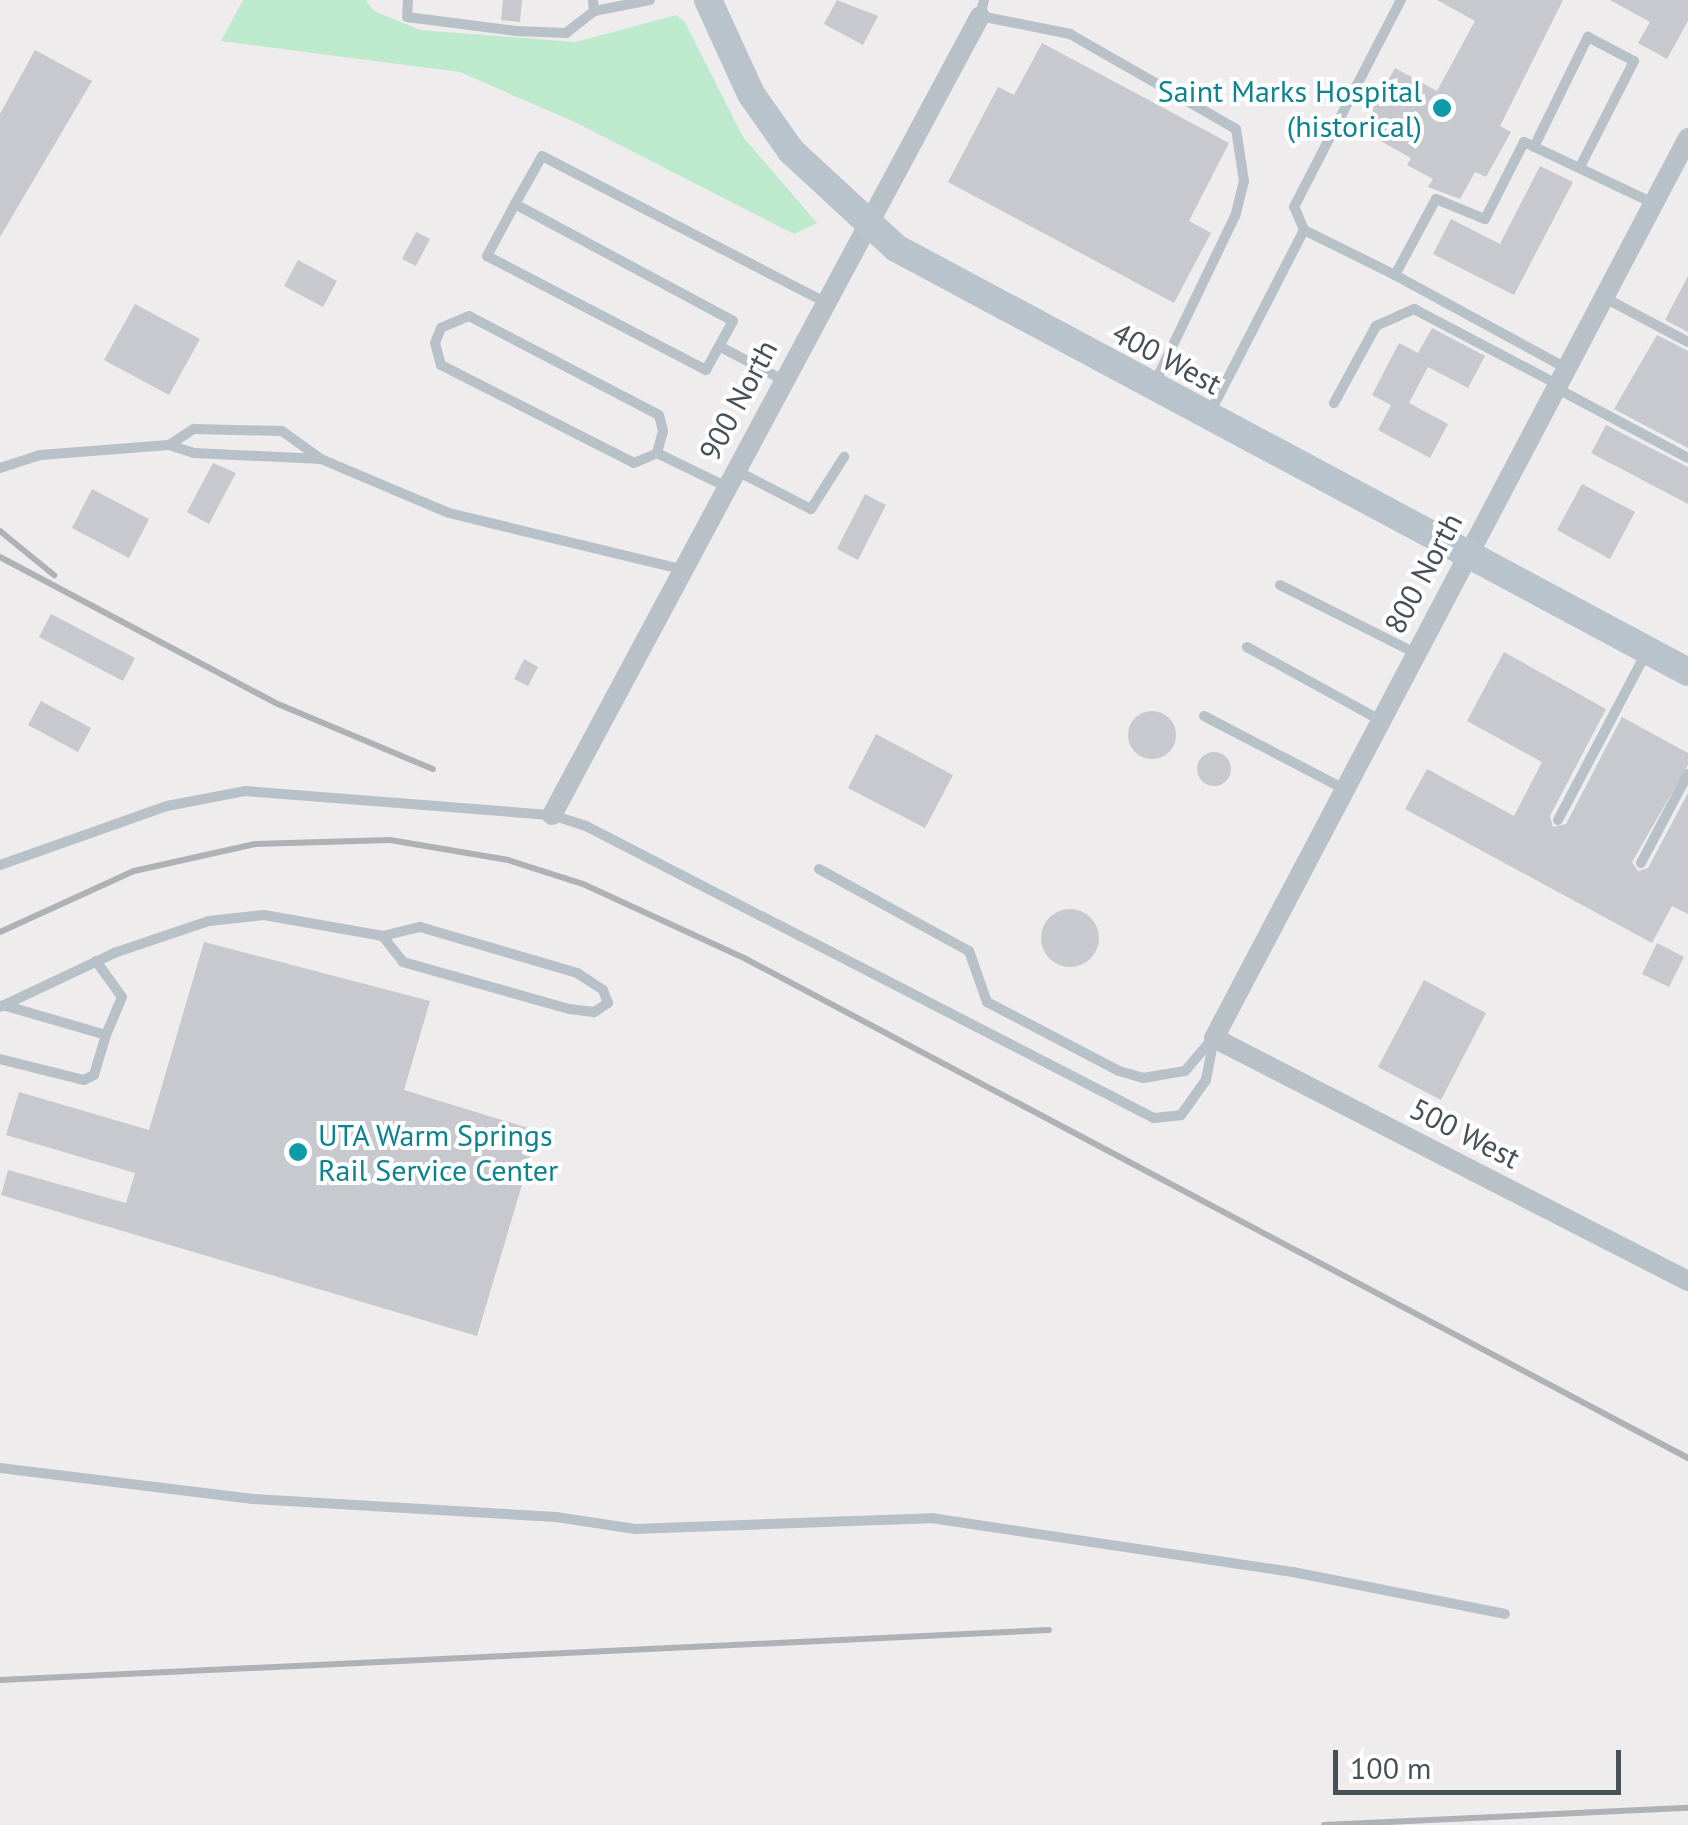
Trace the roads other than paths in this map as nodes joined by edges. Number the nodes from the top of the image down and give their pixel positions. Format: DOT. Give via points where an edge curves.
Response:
graph roads {
  1 [pos="408,0"];
  2 [pos="650,0"];
  3 [pos="708,0"];
  4 [pos="1401,0"];
  5 [pos="594,6"];
  6 [pos="982,8"];
  7 [pos="1688,138"];
  8 [pos="1534,147"];
  9 [pos="1580,168"];
  10 [pos="1654,203"];
  11 [pos="516,204"];
  12 [pos="868,224"];
  13 [pos="1304,230"];
  14 [pos="1395,275"];
  15 [pos="1604,297"];
  16 [pos="824,302"];
  17 [pos="1688,342"];
  18 [pos="719,346"];
  19 [pos="783,380"];
  20 [pos="1560,380"];
  21 [pos="1153,388"];
  22 [pos="1334,403"];
  23 [pos="1208,417"];
  24 [pos="169,445"];
  25 [pos="658,453"];
  26 [pos="844,457"];
  27 [pos="1688,458"];
  28 [pos="321,459"];
  29 [pos="0,468"];
  30 [pos="730,478"];
  31 [pos="1467,555"];
  32 [pos="681,570"];
  33 [pos="1280,584"];
  34 [pos="1248,647"];
  35 [pos="1647,650"];
  36 [pos="1415,654"];
  37 [pos="1688,672"];
  38 [pos="1204,716"];
  39 [pos="1380,720"];
  40 [pos="1688,774"];
  41 [pos="1344,790"];
  42 [pos="552,815"];
  43 [pos="1558,820"];
  44 [pos="1641,863"];
  45 [pos="0,865"];
  46 [pos="819,869"];
  47 [pos="382,936"];
  48 [pos="96,961"];
  49 [pos="2,1006"];
  50 [pos="106,1035"];
  51 [pos="1214,1038"];
  52 [pos="0,1059"];
  53 [pos="1688,1282"];
  54 [pos="0,1468"];
  55 [pos="1505,1614"];
  1 -- 5 [label="lane" via="407,17 516,32 566,32"];
  2 -- 5 [label="lane"];
  3 -- 12 [label="street, 400 West" via="771,124 812,176"];
  4 -- 13 [label="lane" via="1294,207"];
  6 -- 12 [label="street, 900 North"];
  6 -- 21 [label="lane" via="1070,34 1236,128 1244,180 1236,216"];
  7 -- 10 [label="street, 800 North"];
  8 -- 9 [label="lane"];
  8 -- 9 [label="lane" via="1588,37 1634,61"];
  8 -- 14 [label="lane" via="1524,142 1484,219 1436,199"];
  9 -- 10 [label="lane"];
  10 -- 15 [label="street, 800 North"];
  11 -- 16 [label="lane" via="542,156"];
  11 -- 18 [label="lane" via="733,321"];
  11 -- 18 [label="lane" via="487,256 706,370"];
  12 -- 16 [label="street, 900 North"];
  12 -- 21 [label="street, 400 West" via="934,270"];
  13 -- 14 [label="lane"];
  13 -- 23 [label="lane"];
  14 -- 20 [label="lane"];
  15 -- 17 [label="lane"];
  15 -- 20 [label="street, 800 North"];
  16 -- 19 [label="street, 900 North"];
  18 -- 19 [label="lane"];
  19 -- 30 [label="street, 900 North"];
  20 -- 22 [label="lane" via="1414,308 1376,326"];
  20 -- 27 [label="lane"];
  20 -- 31 [label="street, 800 North"];
  21 -- 23 [label="street, 400 West"];
  23 -- 31 [label="street, 400 West"];
  24 -- 28 [label="lane" via="194,453"];
  24 -- 28 [label="lane" via="194,429 244,426 282,431"];
  24 -- 29 [label="lane" via="40,455"];
  25 -- 25 [label="lane" via="634,463 441,365 435,342 441,328 470,316 659,415 664,430"];
  25 -- 30 [label="lane"];
  26 -- 30 [label="lane" via="811,509"];
  28 -- 32 [label="lane" via="449,513"];
  30 -- 32 [label="street, 900 North"];
  31 -- 35 [label="street, 400 West"];
  31 -- 36 [label="street, 800 North"];
  32 -- 42 [label="street, 900 North"];
  33 -- 36 [label="lane"];
  34 -- 39 [label="lane"];
  35 -- 37 [label="street, 400 West"];
  35 -- 43 [label="lane"];
  36 -- 39 [label="street, 800 North"];
  38 -- 41 [label="lane"];
  39 -- 41 [label="street, 800 North"];
  40 -- 44 [label="lane"];
  41 -- 51 [label="street, 800 North"];
  42 -- 45 [label="lane" via="245,791 167,806"];
  42 -- 51 [label="lane" via="586,826 1154,1118 1180,1115 1206,1080"];
  46 -- 51 [label="lane" via="970,952 986,1002 1119,1071 1142,1078 1186,1072"];
  47 -- 47 [label="lane" via="420,927 559,968 603,990 608,1003 594,1012 569,1009 402,962"];
  47 -- 48 [label="lane" via="264,916 209,921"];
  48 -- 49 [label="lane"];
  48 -- 50 [label="lane" via="122,997"];
  49 -- 50 [label="lane"];
  50 -- 52 [label="lane" via="94,1074 84,1080"];
  51 -- 53 [label="street, 500 West"];
  54 -- 55 [label="lane" via="253,1500 556,1517 635,1529 930,1518 1294,1572"];
}
